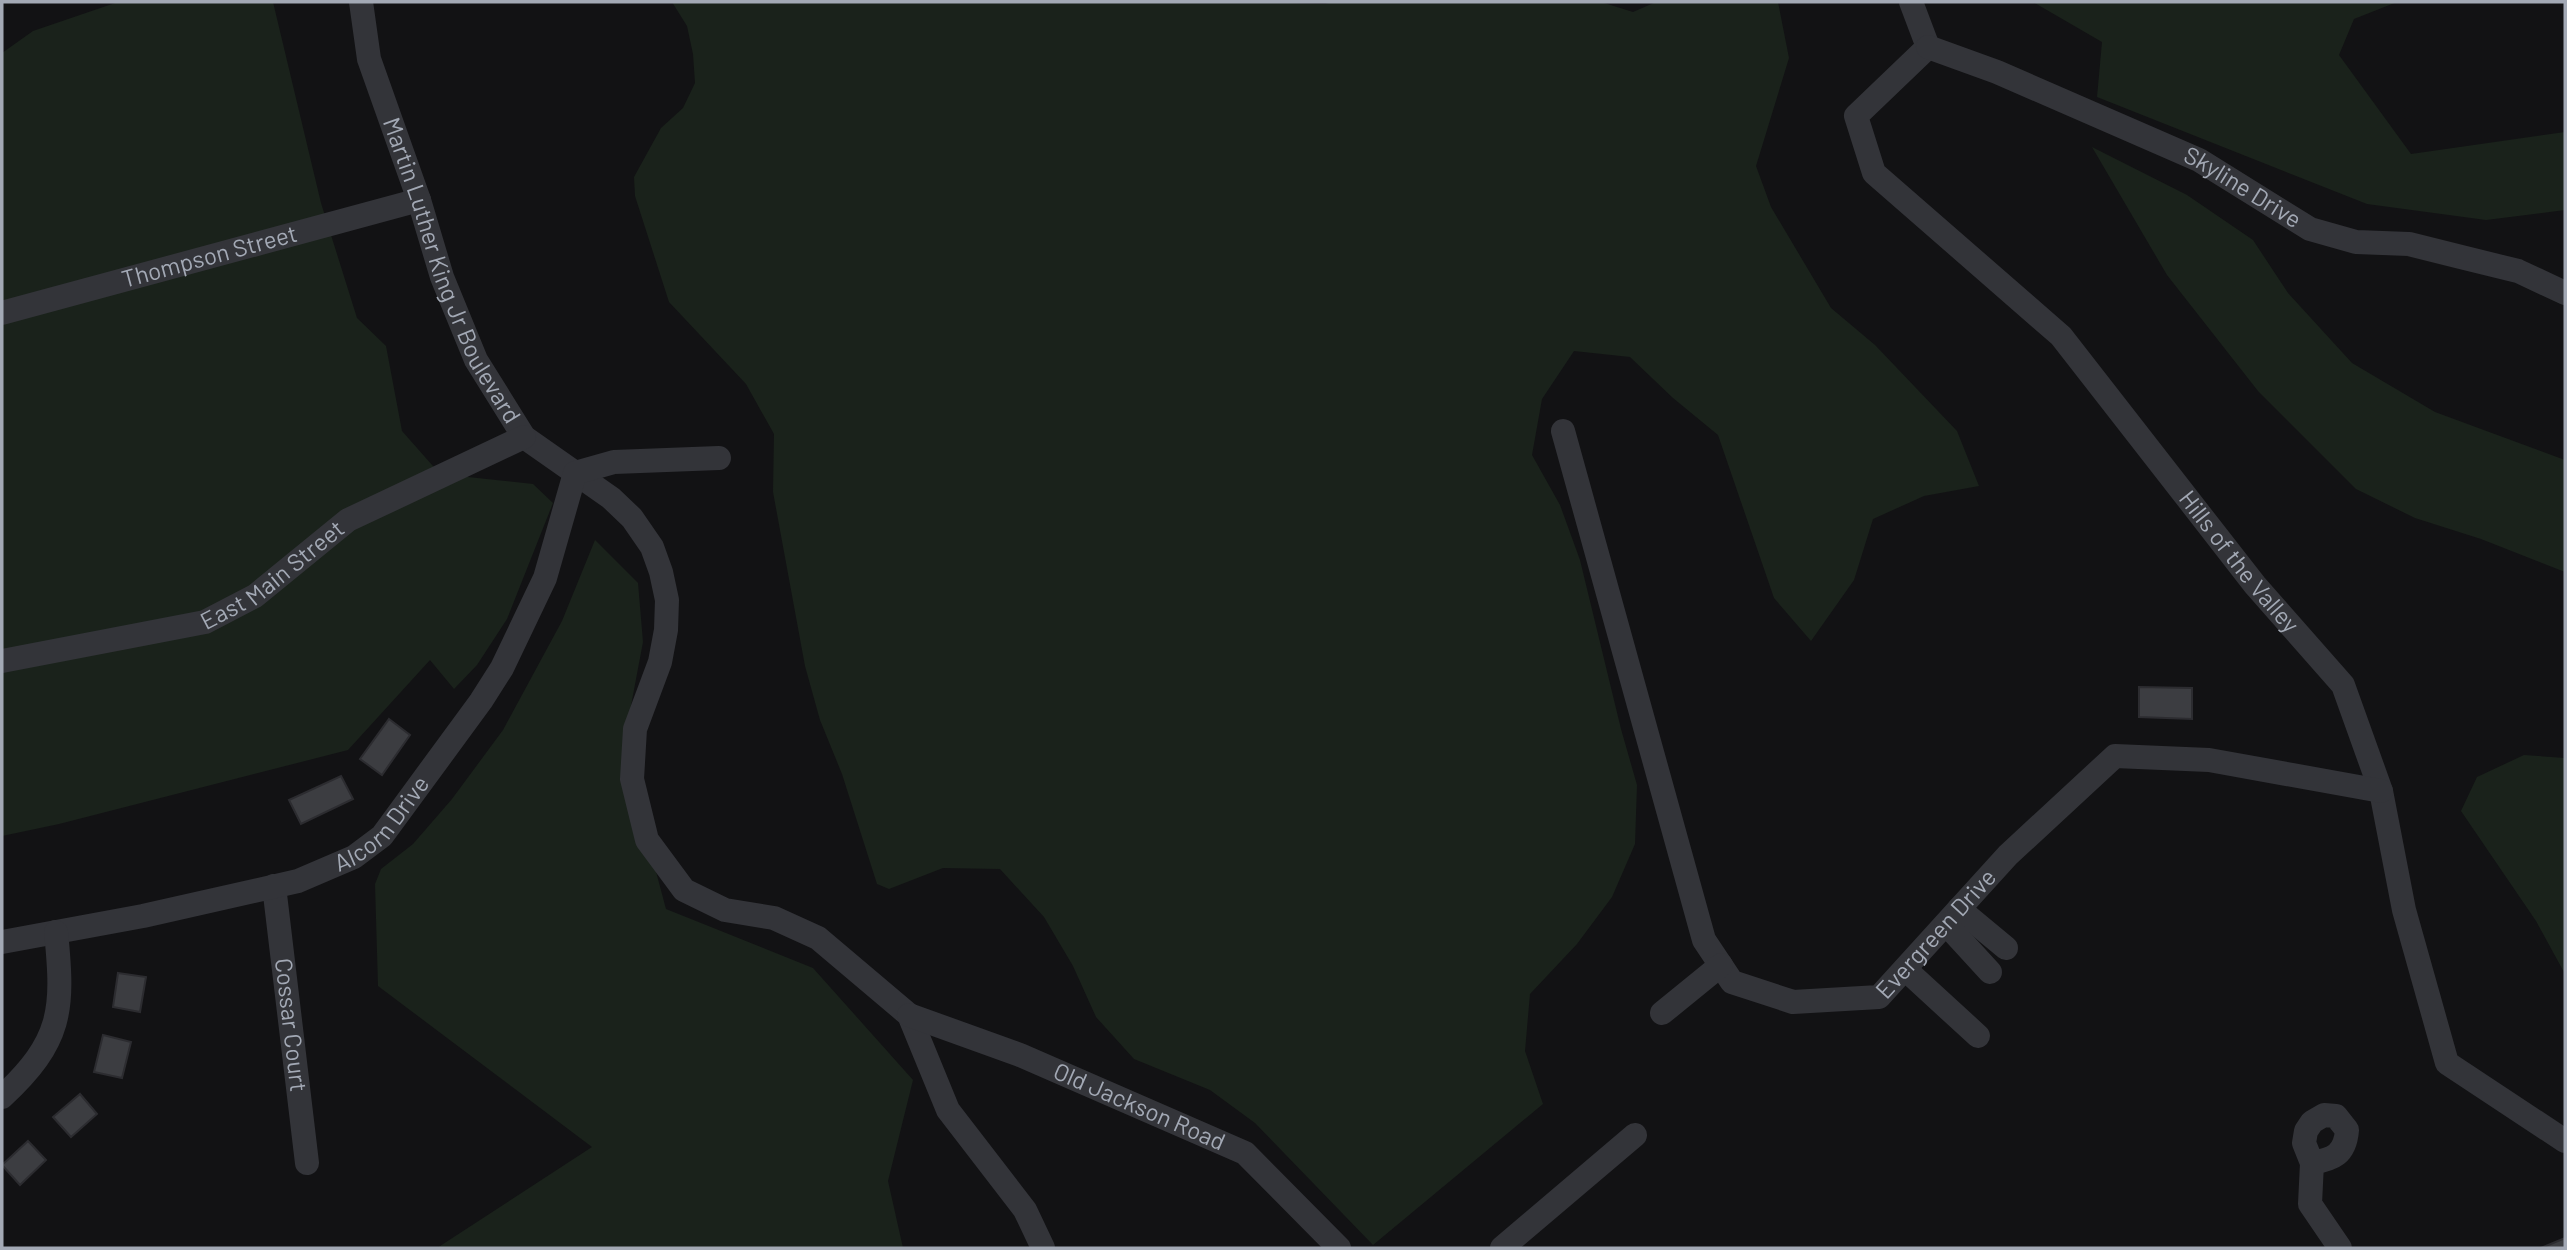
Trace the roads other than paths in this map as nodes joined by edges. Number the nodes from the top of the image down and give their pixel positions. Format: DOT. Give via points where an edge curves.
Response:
graph roads {
  1 [pos="360,2"];
  2 [pos="1911,2"];
  3 [pos="1928,47"];
  4 [pos="419,200"];
  5 [pos="2565,293"];
  6 [pos="2,313"];
  7 [pos="1563,430"];
  8 [pos="524,437"];
  9 [pos="719,458"];
  10 [pos="575,473"];
  11 [pos="2,661"];
  12 [pos="2381,791"];
  13 [pos="274,886"];
  14 [pos="1953,917"];
  15 [pos="56,932"];
  16 [pos="2,942"];
  17 [pos="2007,948"];
  18 [pos="1721,965"];
  19 [pos="1905,969"];
  20 [pos="1990,972"];
  21 [pos="1662,1013"];
  22 [pos="909,1015"];
  23 [pos="1979,1036"];
  24 [pos="2,1097"];
  25 [pos="1635,1135"];
  26 [pos="2565,1141"];
  27 [pos="307,1163"];
  28 [pos="2312,1163"];
  29 [pos="1043,1248"];
  30 [pos="1339,1248"];
  31 [pos="1502,1248"];
  32 [pos="2340,1248"];
  1 -- 4 [label="street, Martin Luther King Jr Boulevard" via="369,59"];
  2 -- 3 [label="street"];
  3 -- 5 [label="street, Skyline Drive" via="2199,160 2311,229 2356,242 2409,244 2495,265"];
  3 -- 12 [label="street, Hills of the Valley" via="1856,116 1874,173 2062,335 2256,585 2343,685"];
  4 -- 6 [label="street, Thompson Street"];
  4 -- 8 [label="street, Martin Luther King Jr Boulevard" via="442,277 476,360"];
  7 -- 18 [label="street, Evergreen Drive" via="1704,940"];
  8 -- 10 [label="street, Martin Luther King Jr Boulevard"];
  8 -- 11 [label="street, East Main Street" via="348,520 255,596 205,622"];
  9 -- 10 [label="street" via="614,461"];
  10 -- 13 [label="street, Alcorn Drive" via="545,578 521,633 481,701 408,803 382,836 354,857"];
  10 -- 22 [label="street, Martin Luther King Jr Boulevard" via="632,518 652,547 667,600 660,662 635,729 632,779 647,840 684,890 725,910 774,918 818,937"];
  12 -- 14 [label="street, Evergreen Drive" via="2209,760 2115,756 2008,855"];
  12 -- 26 [label="street, Hills of the Valley" via="2404,909 2447,1063"];
  13 -- 15 [label="street, Alcorn Drive"];
  13 -- 27 [label="street, Cossar Court"];
  14 -- 17 [label="street"];
  14 -- 19 [label="street, Evergreen Drive"];
  14 -- 20 [label="street"];
  15 -- 16 [label="street, Alcorn Drive"];
  15 -- 24 [label="street" via="60,984 54,1029 28,1072"];
  18 -- 19 [label="street, Evergreen Drive" via="1732,982 1793,1002 1879,997"];
  18 -- 21 [label="street"];
  19 -- 23 [label="street"];
  22 -- 29 [label="street, Martin Luther King Jr Boulevard" via="948,1110 1025,1210"];
  22 -- 30 [label="street, Old Jackson Road" via="1020,1055 1245,1153"];
  25 -- 31 [label="street"];
  28 -- 32 [label="street" via="2310,1204"];
}
